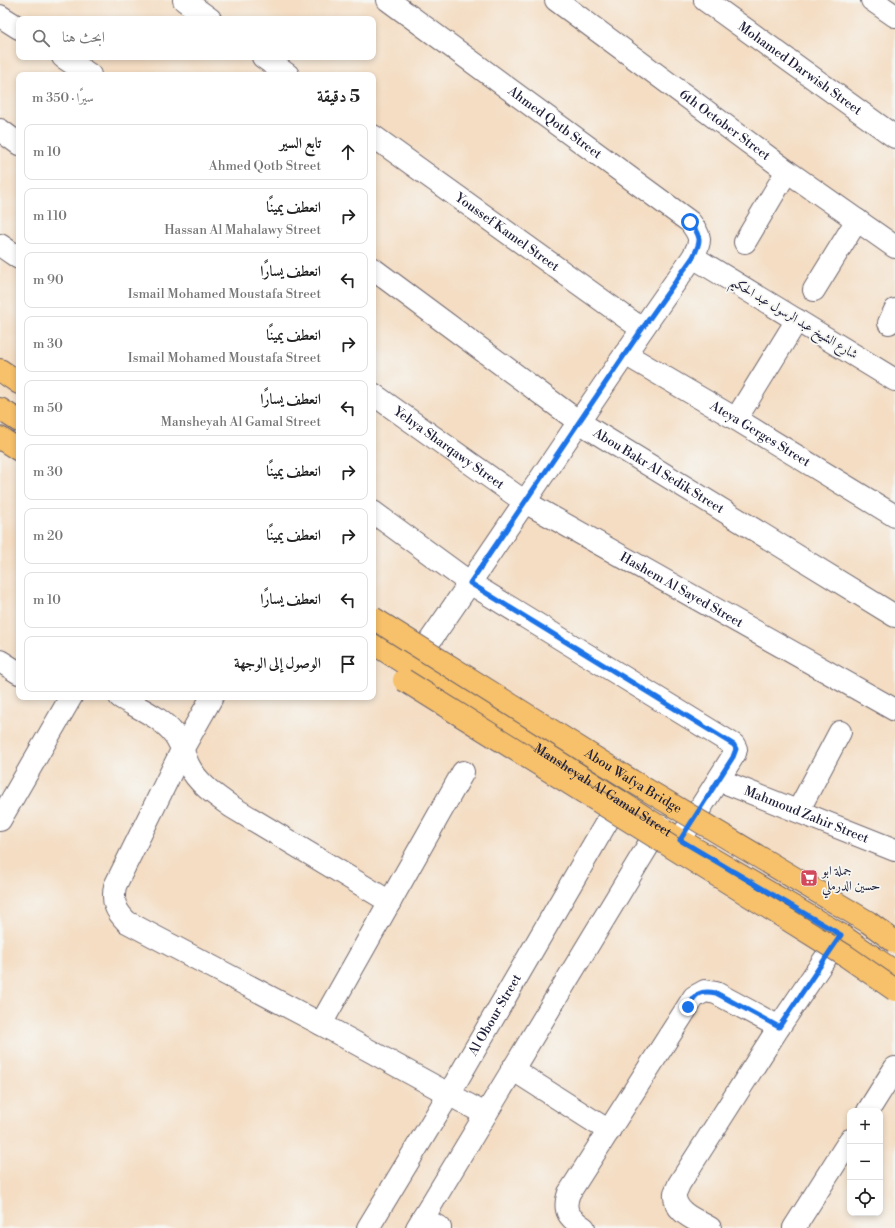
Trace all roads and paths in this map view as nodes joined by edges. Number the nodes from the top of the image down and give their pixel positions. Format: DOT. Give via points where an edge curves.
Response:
graph roads {
  1 [pos="184,0"];
  2 [pos="388,0"];
  3 [pos="556,0"];
  4 [pos="705,0"];
  5 [pos="872,0"];
  6 [pos="0,16"];
  7 [pos="206,16"];
  8 [pos="895,16"];
  9 [pos="16,26"];
  10 [pos="68,60"];
  11 [pos="267,60"];
  12 [pos="86,72"];
  13 [pos="284,72"];
  14 [pos="0,130"];
  15 [pos="895,137"];
  16 [pos="376,138"];
  17 [pos="16,142"];
  18 [pos="787,171"];
  19 [pos="857,220"];
  20 [pos="746,242"];
  21 [pos="0,245"];
  22 [pos="895,247"];
  23 [pos="16,256"];
  24 [pos="693,257"];
  25 [pos="376,271"];
  26 [pos="814,290"];
  27 [pos="797,320"];
  28 [pos="642,329"];
  29 [pos="625,354"];
  30 [pos="0,370"];
  31 [pos="895,380"];
  32 [pos="16,382"];
  33 [pos="376,396"];
  34 [pos="0,409"];
  35 [pos="16,419"];
  36 [pos="736,419"];
  37 [pos="579,422"];
  38 [pos="0,438"];
  39 [pos="16,448"];
  40 [pos="525,502"];
  41 [pos="376,514"];
  42 [pos="895,516"];
  43 [pos="470,583"];
  44 [pos="895,616"];
  45 [pos="376,620"];
  46 [pos="376,646"];
  47 [pos="0,661"];
  48 [pos="376,663"];
  49 [pos="16,671"];
  50 [pos="408,674"];
  51 [pos="65,700"];
  52 [pos="125,700"];
  53 [pos="210,700"];
  54 [pos="895,710"];
  55 [pos="840,732"];
  56 [pos="183,748"];
  57 [pos="463,772"];
  58 [pos="718,780"];
  59 [pos="619,801"];
  60 [pos="798,811"];
  61 [pos="0,820"];
  62 [pos="660,826"];
  63 [pos="680,840"];
  64 [pos="895,850"];
  65 [pos="390,902"];
  66 [pos="841,935"];
  67 [pos="895,942"];
  68 [pos="895,972"];
  69 [pos="895,990"];
  70 [pos="321,1024"];
  71 [pos="779,1027"];
  72 [pos="895,1068"];
  73 [pos="512,1069"];
  74 [pos="449,1094"];
  75 [pos="870,1108"];
  76 [pos="485,1114"];
  77 [pos="609,1131"];
  78 [pos="847,1144"];
  79 [pos="427,1225"];
  80 [pos="368,1228"];
  81 [pos="584,1228"];
  82 [pos="710,1228"];
  83 [pos="794,1228"];
  1 -- 7 [label="street"];
  2 -- 24 [label="street, Ahmed Qotb Street" via="690,222 698,232 699,245"];
  3 -- 18 [label="street, 6th October Street"];
  4 -- 15 [label="street, Mohamed Darwish Street"];
  5 -- 8 [label="street"];
  6 -- 9 [label="street"];
  10 -- 12 [label="street"];
  11 -- 13 [label="street"];
  14 -- 17 [label="street"];
  16 -- 28 [label="street, Youssef Kamel Street"];
  18 -- 19 [label="street, 6th October Street"];
  18 -- 20 [label="street"];
  19 -- 22 [label="street, 6th October Street"];
  19 -- 26 [label="street"];
  21 -- 23 [label="street"];
  24 -- 27 [label="street, شارع الشيخ عبد الرسول عبد الحكيم"];
  24 -- 28 [label="street, Ahmed Qotb Street"];
  25 -- 37 [label="street, Abou Bakr Al Sedik Street"];
  27 -- 31 [label="street, شارع الشيخ عبد الرسول عبد الحكيم"];
  27 -- 36 [label="street"];
  28 -- 29 [label="street, Ahmed Qotb Street"];
  29 -- 36 [label="street, Ateya Gerges Street"];
  29 -- 37 [label="street, Ahmed Qotb Street"];
  30 -- 32 [label="main road"];
  33 -- 40 [label="street, Yehya Sharqawy Street"];
  34 -- 35 [label="main road"];
  36 -- 42 [label="street, Ateya Gerges Street"];
  37 -- 40 [label="street, Ahmed Qotb Street"];
  37 -- 44 [label="street, Abou Bakr Al Sedik Street"];
  38 -- 39 [label="main road"];
  40 -- 43 [label="street, Ahmed Qotb Street"];
  40 -- 54 [label="street, Hashem Al Sayed Street"];
  41 -- 43 [label="street"];
  43 -- 50 [label="street, Ahmed Qotb Street"];
  43 -- 58 [label="street" via="730,742 736,749 735,753"];
  45 -- 67 [label="main road, Abou Wafya Bridge, bridge" via="632,781 868,922"];
  46 -- 50 [label="main road, Mansheyah Al Gamal Street"];
  47 -- 49 [label="street"];
  48 -- 50 [label="main road, Mansheyah Al Gamal Street"];
  50 -- 59 [label="main road, Mansheyah Al Gamal Street"];
  50 -- 69 [label="main road, bridge"];
  51 -- 61 [label="street"];
  52 -- 56 [label="street" via="160,720"];
  53 -- 56 [label="street"];
  55 -- 60 [label="street"];
  56 -- 65 [label="street" via="188,765 215,796"];
  56 -- 70 [label="street" via="115,886 115,906 127,922"];
  57 -- 65 [label="street"];
  58 -- 60 [label="street, Mahmoud Zahir Street"];
  58 -- 63 [label="street"];
  59 -- 62 [label="main road, Mansheyah Al Gamal Street"];
  59 -- 74 [label="street, Al Obour Street"];
  60 -- 64 [label="street, Mahmoud Zahir Street"];
  62 -- 63 [label="main road, Mansheyah Al Gamal Street"];
  62 -- 73 [label="street"];
  63 -- 66 [label="main road, Mansheyah Al Gamal Street"];
  65 -- 70 [label="street"];
  66 -- 68 [label="main road, Mansheyah Al Gamal Street"];
  66 -- 71 [label="street"];
  70 -- 74 [label="street"];
  71 -- 77 [label="street" via="716,993 705,991 694,997"];
  71 -- 82 [label="street" via="675,1193 676,1203 682,1212"];
  72 -- 75 [label="street"];
  73 -- 76 [label="street"];
  73 -- 77 [label="street"];
  74 -- 76 [label="street"];
  74 -- 80 [label="street, Al Obour Street"];
  76 -- 79 [label="street"];
  77 -- 81 [label="street" via="566,1200 569,1216"];
  78 -- 83 [label="street"];
}
